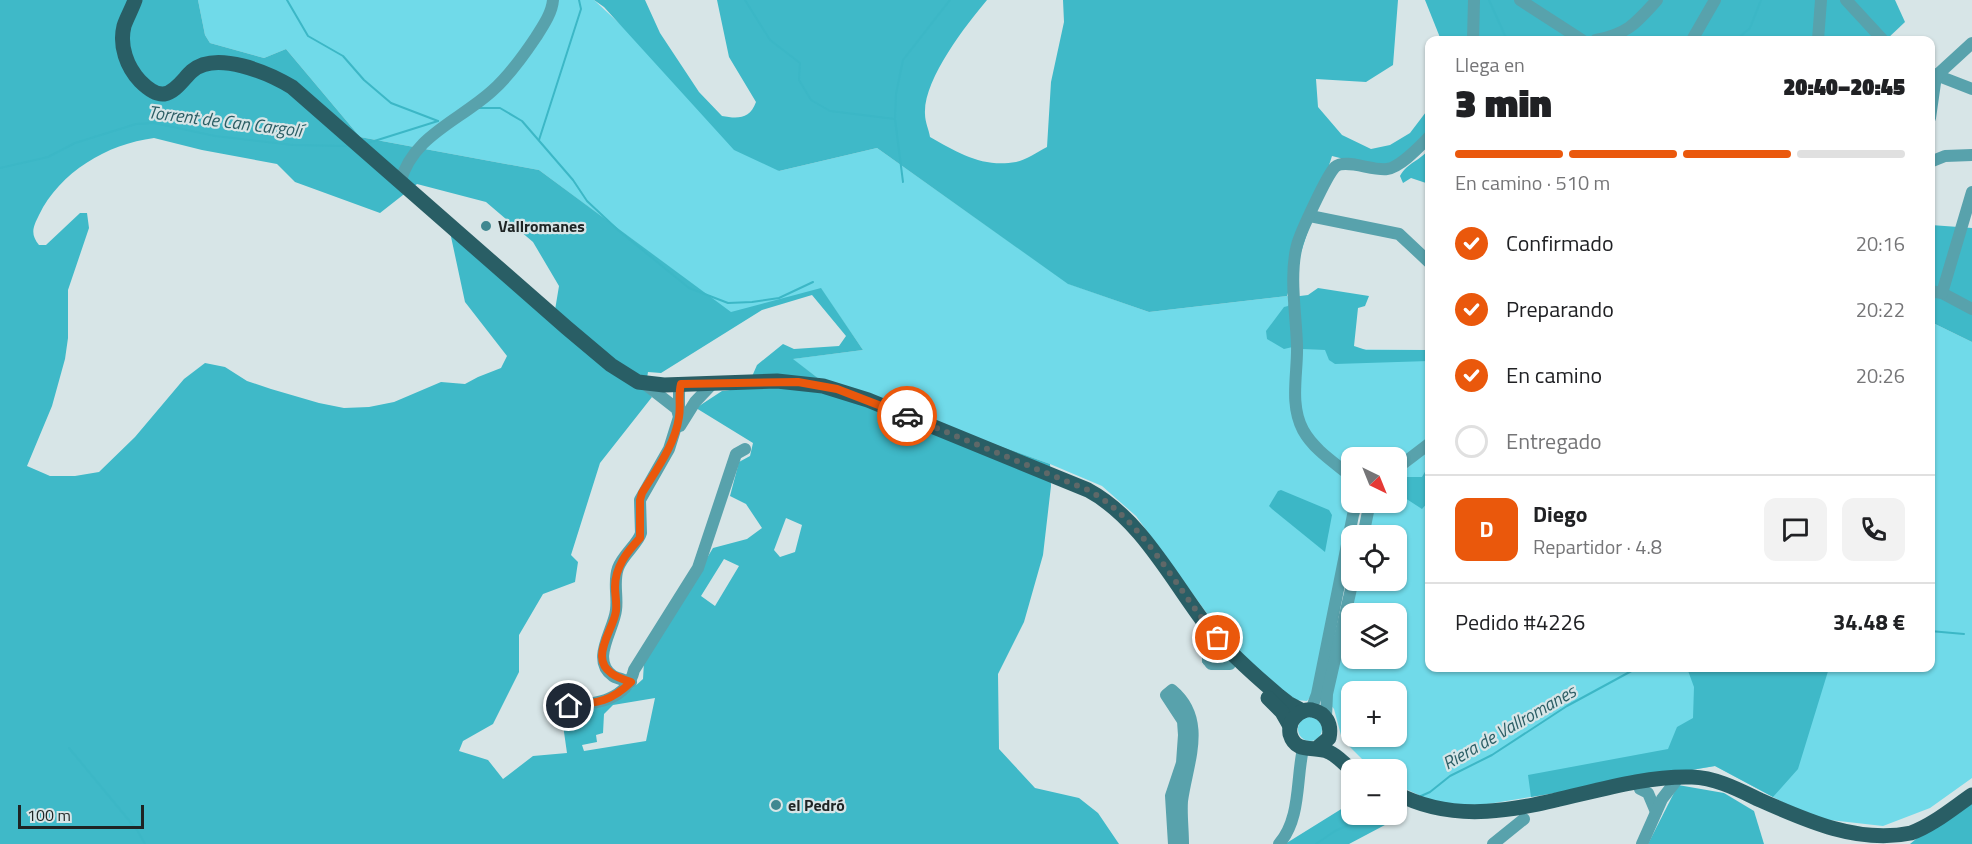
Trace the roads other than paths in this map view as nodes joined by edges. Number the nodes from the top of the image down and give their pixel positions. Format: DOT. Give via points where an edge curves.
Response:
graph roads {
  1 [pos="135,0"];
  2 [pos="553,0"];
  3 [pos="1474,0"];
  4 [pos="1520,0"];
  5 [pos="1657,0"];
  6 [pos="1715,0"];
  7 [pos="1821,0"];
  8 [pos="1846,0"];
  9 [pos="1473,36"];
  10 [pos="1576,36"];
  11 [pos="1615,36"];
  12 [pos="1694,36"];
  13 [pos="1818,36"];
  14 [pos="1879,36"];
  15 [pos="1972,43"];
  16 [pos="1935,72"];
  17 [pos="1935,75"];
  18 [pos="1972,89"];
  19 [pos="1425,141"];
  20 [pos="1972,155"];
  21 [pos="1935,160"];
  22 [pos="400,183"];
  23 [pos="1972,192"];
  24 [pos="1310,216"];
  25 [pos="1425,258"];
  26 [pos="1936,292"];
  27 [pos="1972,309"];
  28 [pos="713,383"];
  29 [pos="645,384"];
  30 [pos="680,391"];
  31 [pos="699,399"];
  32 [pos="679,417"];
  33 [pos="676,432"];
  34 [pos="1425,446"];
  35 [pos="745,449"];
  36 [pos="1407,460"];
  37 [pos="1341,468"];
  38 [pos="1354,513"];
  39 [pos="1139,535"];
  40 [pos="1351,591"];
  41 [pos="1222,658"];
  42 [pos="631,682"];
  43 [pos="553,708"];
  44 [pos="1307,711"];
  45 [pos="1326,717"];
  46 [pos="1290,726"];
  47 [pos="1330,733"];
  48 [pos="1310,749"];
  49 [pos="1351,759"];
  50 [pos="1341,761"];
  51 [pos="1678,777"];
  52 [pos="1640,789"];
  53 [pos="1972,795"];
  54 [pos="1407,802"];
  55 [pos="1407,807"];
  56 [pos="1415,809"];
  57 [pos="1656,812"];
  58 [pos="1520,815"];
  59 [pos="1283,842"];
  60 [pos="1174,844"];
  61 [pos="1183,844"];
  62 [pos="1493,844"];
  63 [pos="1642,844"];
  1 -- 22 [label="main road" via="124,27 123,45 130,66 144,85 160,94 170,92 193,69 215,61 281,81 316,107"];
  2 -- 22 [label="street" via="541,29 495,89 434,132 413,154"];
  3 -- 9 [label="street"];
  4 -- 10 [label="street"];
  5 -- 11 [label="street" via="1634,26"];
  6 -- 12 [label="street"];
  7 -- 13 [label="street"];
  8 -- 14 [label="street"];
  15 -- 16 [label="street"];
  17 -- 18 [label="street"];
  19 -- 24 [label="street" via="1389,169 1344,162 1337,165 1328,174"];
  20 -- 21 [label="street"];
  22 -- 29 [label="main road" via="611,365"];
  23 -- 26 [label="street"];
  24 -- 25 [label="street" via="1399,234"];
  24 -- 37 [label="street" via="1297,244 1294,278 1297,412 1302,429 1313,444"];
  26 -- 27 [label="street"];
  28 -- 30 [label="main road"];
  28 -- 31 [label="street"];
  28 -- 39 [label="main road" via="798,382 868,400 1088,490 1112,504"];
  29 -- 30 [label="main road"];
  29 -- 32 [label="street" via="677,409"];
  30 -- 31 [label="street" via="689,402"];
  30 -- 32 [label="street"];
  31 -- 33 [label="street"];
  32 -- 33 [label="street"];
  33 -- 42 [label="street" via="640,500 640,538 618,568 616,612 602,656 613,676"];
  34 -- 36 [label="street"];
  35 -- 42 [label="street" via="736,454 698,568 634,669"];
  38 -- 44 [label="street" via="1317,694"];
  39 -- 41 [label="main road" via="1176,596"];
  39 -- 41 [label="main road" via="1208,627"];
  40 -- 45 [label="street"];
  41 -- 44 [label="main road" via="1288,703"];
  41 -- 46 [label="main road" via="1272,702"];
  42 -- 43 [label="street" via="603,702"];
  44 -- 45 [label="main road"];
  44 -- 46 [label="main road" via="1293,718"];
  45 -- 47 [label="main road"];
  46 -- 48 [label="main road" via="1293,740"];
  47 -- 48 [label="main road" via="1326,743"];
  47 -- 49 [label="main road"];
  48 -- 50 [label="main road" via="1333,754"];
  48 -- 59 [label="street" via="1294,816"];
  51 -- 52 [label="main road"];
  51 -- 53 [label="main road" via="1724,783 1825,829 1864,839 1883,840 1912,833"];
  51 -- 57 [label="street"];
  51 -- 58 [label="main road" via="1658,778"];
  52 -- 57 [label="street" via="1648,793"];
  52 -- 58 [label="main road" via="1542,815"];
  54 -- 56 [label="main road"];
  55 -- 56 [label="main road"];
  56 -- 58 [label="main road" via="1424,818 1454,823"];
  57 -- 63 [label="street"];
  58 -- 62 [label="street"];
  60 -- 61 [label="street" via="1171,796 1182,763 1184,735 1182,721 1166,695 1172,690 1186,706 1194,742 1182,805"];
}
